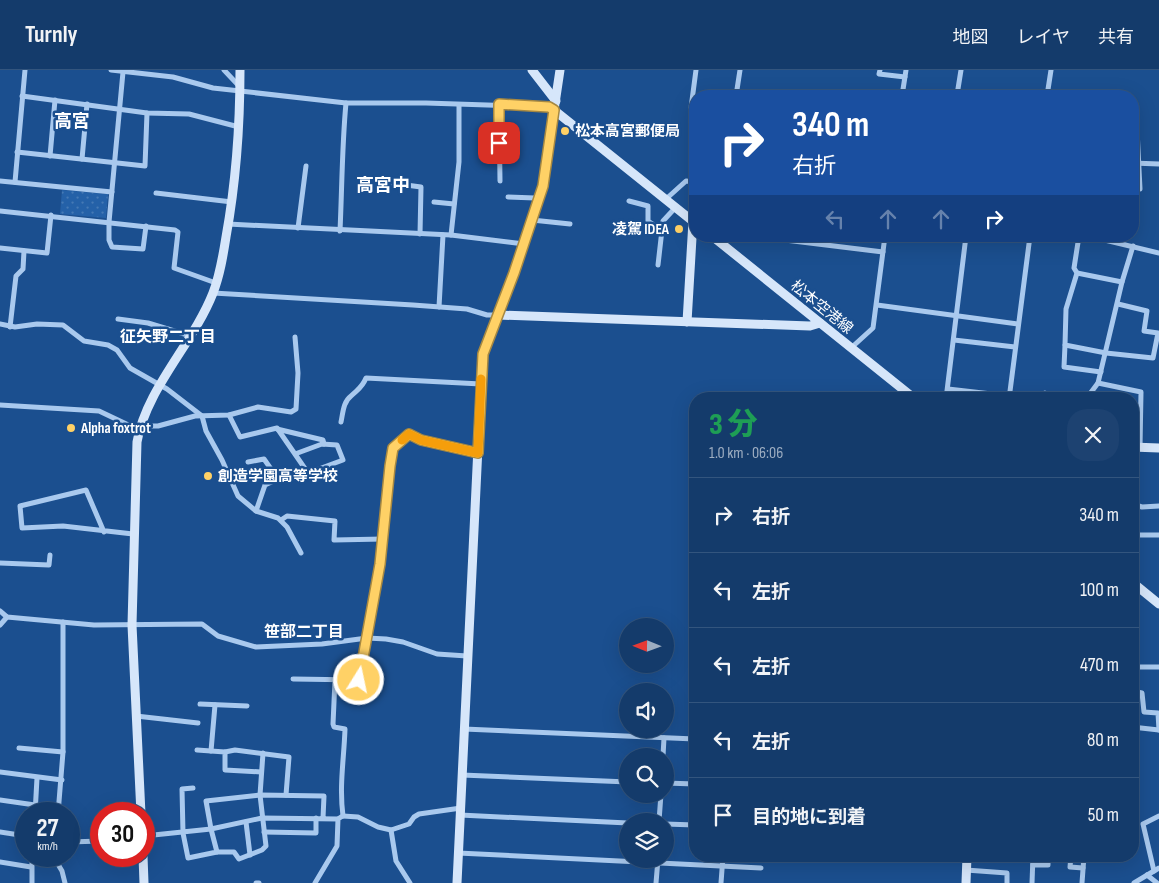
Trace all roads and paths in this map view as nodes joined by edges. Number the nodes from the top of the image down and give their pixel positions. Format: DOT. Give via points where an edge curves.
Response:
graph roads {
  1 [pos="25,70"];
  2 [pos="111,70"];
  3 [pos="224,70"];
  4 [pos="240,70"];
  5 [pos="532,70"];
  6 [pos="560,70"];
  7 [pos="696,70"];
  8 [pos="740,70"];
  9 [pos="880,70"];
  10 [pos="906,70"];
  11 [pos="960,70"];
  12 [pos="1051,70"];
  13 [pos="122,72"];
  14 [pos="905,77"];
  15 [pos="240,89"];
  16 [pos="693,90"];
  17 [pos="737,90"];
  18 [pos="903,90"];
  19 [pos="958,90"];
  20 [pos="1048,90"];
  21 [pos="22,96"];
  22 [pos="55,100"];
  23 [pos="346,103"];
  24 [pos="87,104"];
  25 [pos="459,104"];
  26 [pos="499,104"];
  27 [pos="555,105"];
  28 [pos="119,108"];
  29 [pos="147,113"];
  30 [pos="239,127"];
  31 [pos="17,152"];
  32 [pos="50,156"];
  33 [pos="1139,157"];
  34 [pos="82,159"];
  35 [pos="114,163"];
  36 [pos="1140,163"];
  37 [pos="1159,164"];
  38 [pos="306,166"];
  39 [pos="0,181"];
  40 [pos="500,181"];
  41 [pos="689,181"];
  42 [pos="15,182"];
  43 [pos="391,183"];
  44 [pos="1140,189"];
  45 [pos="112,192"];
  46 [pos="156,193"];
  47 [pos="508,197"];
  48 [pos="535,198"];
  49 [pos="666,199"];
  50 [pos="629,201"];
  51 [pos="232,202"];
  52 [pos="434,202"];
  53 [pos="454,204"];
  54 [pos="676,207"];
  55 [pos="0,212"];
  56 [pos="51,215"];
  57 [pos="689,218"];
  58 [pos="532,220"];
  59 [pos="109,222"];
  60 [pos="228,224"];
  61 [pos="570,224"];
  62 [pos="146,226"];
  63 [pos="662,227"];
  64 [pos="298,228"];
  65 [pos="340,231"];
  66 [pos="420,234"];
  67 [pos="443,235"];
  68 [pos="451,235"];
  69 [pos="693,242"];
  70 [pos="719,242"];
  71 [pos="800,242"];
  72 [pos="884,242"];
  73 [pos="965,242"];
  74 [pos="1029,242"];
  75 [pos="1078,242"];
  76 [pos="1115,242"];
  77 [pos="524,244"];
  78 [pos="1133,246"];
  79 [pos="0,248"];
  80 [pos="24,251"];
  81 [pos="882,252"];
  82 [pos="1159,252"];
  83 [pos="658,265"];
  84 [pos="1077,272"];
  85 [pos="1122,282"];
  86 [pos="216,283"];
  87 [pos="213,293"];
  88 [pos="1118,304"];
  89 [pos="877,305"];
  90 [pos="439,307"];
  91 [pos="498,315"];
  92 [pos="957,315"];
  93 [pos="118,319"];
  94 [pos="687,322"];
  95 [pos="820,323"];
  96 [pos="0,324"];
  97 [pos="1018,324"];
  98 [pos="10,327"];
  99 [pos="191,336"];
  100 [pos="295,337"];
  101 [pos="954,340"];
  102 [pos="1065,344"];
  103 [pos="1016,347"];
  104 [pos="851,348"];
  105 [pos="1106,354"];
  106 [pos="1156,359"];
  107 [pos="1101,372"];
  108 [pos="1098,383"];
  109 [pos="480,384"];
  110 [pos="161,386"];
  111 [pos="948,390"];
  112 [pos="907,392"];
  113 [pos="965,392"];
  114 [pos="1010,392"];
  115 [pos="1091,392"];
  116 [pos="0,405"];
  117 [pos="1139,410"];
  118 [pos="229,415"];
  119 [pos="202,416"];
  120 [pos="341,422"];
  121 [pos="140,428"];
  122 [pos="277,428"];
  123 [pos="324,444"];
  124 [pos="1139,447"];
  125 [pos="1159,448"];
  126 [pos="478,453"];
  127 [pos="295,454"];
  128 [pos="248,462"];
  129 [pos="1139,506"];
  130 [pos="1159,506"];
  131 [pos="256,511"];
  132 [pos="281,520"];
  133 [pos="104,532"];
  134 [pos="133,534"];
  135 [pos="1139,535"];
  136 [pos="1159,535"];
  137 [pos="383,539"];
  138 [pos="301,553"];
  139 [pos="50,554"];
  140 [pos="0,563"];
  141 [pos="1139,588"];
  142 [pos="1159,604"];
  143 [pos="0,611"];
  144 [pos="7,617"];
  145 [pos="63,622"];
  146 [pos="0,625"];
  147 [pos="132,625"];
  148 [pos="367,638"];
  149 [pos="467,656"];
  150 [pos="1139,667"];
  151 [pos="1159,667"];
  152 [pos="293,679"];
  153 [pos="335,680"];
  154 [pos="1139,692"];
  155 [pos="200,704"];
  156 [pos="215,705"];
  157 [pos="247,706"];
  158 [pos="136,716"];
  159 [pos="198,724"];
  160 [pos="1139,728"];
  161 [pos="463,729"];
  162 [pos="1159,730"];
  163 [pos="619,736"];
  164 [pos="664,738"];
  165 [pos="689,739"];
  166 [pos="19,748"];
  167 [pos="663,748"];
  168 [pos="197,750"];
  169 [pos="211,751"];
  170 [pos="63,752"];
  171 [pos="225,752"];
  172 [pos="263,753"];
  173 [pos="0,772"];
  174 [pos="261,772"];
  175 [pos="462,775"];
  176 [pos="37,778"];
  177 [pos="62,780"];
  178 [pos="619,782"];
  179 [pos="674,783"];
  180 [pos="689,784"];
  181 [pos="193,788"];
  182 [pos="260,795"];
  183 [pos="286,795"];
  184 [pos="0,800"];
  185 [pos="35,802"];
  186 [pos="59,802"];
  187 [pos="140,802"];
  188 [pos="15,803"];
  189 [pos="460,811"];
  190 [pos="1159,816"];
  191 [pos="341,817"];
  192 [pos="262,818"];
  193 [pos="316,818"];
  194 [pos="323,818"];
  195 [pos="619,821"];
  196 [pos="246,822"];
  197 [pos="674,824"];
  198 [pos="689,825"];
  199 [pos="212,829"];
  200 [pos="391,830"];
  201 [pos="0,832"];
  202 [pos="264,832"];
  203 [pos="183,833"];
  204 [pos="15,834"];
  205 [pos="155,835"];
  206 [pos="217,852"];
  207 [pos="458,854"];
  208 [pos="250,855"];
  209 [pos="619,860"];
  210 [pos="0,862"];
  211 [pos="674,862"];
  212 [pos="722,862"];
  213 [pos="967,862"];
  214 [pos="1032,862"];
  215 [pos="1048,862"];
  216 [pos="1070,862"];
  217 [pos="1084,862"];
  218 [pos="15,864"];
  219 [pos="1032,865"];
  220 [pos="31,867"];
  221 [pos="60,867"];
  222 [pos="143,867"];
  223 [pos="722,867"];
  224 [pos="657,868"];
  225 [pos="761,868"];
  226 [pos="1083,868"];
  227 [pos="1157,869"];
  228 [pos="966,870"];
  229 [pos="1147,875"];
  230 [pos="32,883"];
  231 [pos="65,883"];
  232 [pos="144,883"];
  233 [pos="315,883"];
  234 [pos="410,883"];
  235 [pos="457,883"];
  236 [pos="656,883"];
  237 [pos="721,883"];
  238 [pos="966,883"];
  239 [pos="1006,883"];
  240 [pos="1032,883"];
  241 [pos="1082,883"];
  242 [pos="1134,883"];
  243 [pos="1157,883"];
  1 -- 21 [label="street"];
  2 -- 13 [label="street"];
  3 -- 15 [label="street"];
  4 -- 15 [label="street"];
  5 -- 27 [label="street"];
  6 -- 27 [label="street"];
  7 -- 16 [label="street"];
  8 -- 17 [label="street"];
  9 -- 14 [label="street" via="879,74"];
  10 -- 14 [label="street"];
  11 -- 19 [label="street"];
  12 -- 20 [label="street"];
  13 -- 15 [label="street" via="159,75 213,88"];
  13 -- 28 [label="street"];
  14 -- 18 [label="street"];
  15 -- 23 [label="street"];
  15 -- 30 [label="street"];
  21 -- 22 [label="street"];
  21 -- 31 [label="street"];
  22 -- 24 [label="street"];
  22 -- 32 [label="street"];
  23 -- 25 [label="street"];
  23 -- 65 [label="street"];
  24 -- 28 [label="street"];
  24 -- 34 [label="street"];
  25 -- 26 [label="street"];
  25 -- 53 [label="street" via="459,162"];
  26 -- 27 [label="street"];
  26 -- 40 [label="street"];
  27 -- 49 [label="street"];
  27 -- 58 [label="street" via="543,186"];
  28 -- 29 [label="street"];
  28 -- 35 [label="street"];
  29 -- 30 [label="street" via="189,114"];
  29 -- 35 [label="street" via="145,166"];
  30 -- 51 [label="street"];
  31 -- 32 [label="street"];
  31 -- 42 [label="street"];
  32 -- 34 [label="street"];
  33 -- 36 [label="street"];
  34 -- 35 [label="street"];
  35 -- 45 [label="street"];
  36 -- 37 [label="street"];
  36 -- 44 [label="street"];
  38 -- 64 [label="street"];
  39 -- 42 [label="street"];
  41 -- 49 [label="street"];
  42 -- 45 [label="street"];
  43 -- 66 [label="street" via="422,187"];
  45 -- 59 [label="street"];
  46 -- 51 [label="street"];
  47 -- 48 [label="street"];
  49 -- 54 [label="street"];
  50 -- 63 [label="street" via="648,206 648,221"];
  51 -- 60 [label="street"];
  52 -- 53 [label="street"];
  53 -- 68 [label="street"];
  54 -- 57 [label="street"];
  54 -- 63 [label="street" via="663,221"];
  55 -- 56 [label="street"];
  56 -- 59 [label="street"];
  56 -- 80 [label="street" via="47,253"];
  58 -- 61 [label="street"];
  58 -- 77 [label="street"];
  59 -- 62 [label="street"];
  59 -- 62 [label="street" via="112,247 144,249"];
  60 -- 64 [label="street"];
  60 -- 86 [label="street"];
  62 -- 86 [label="street" via="178,232 174,268"];
  63 -- 83 [label="street"];
  64 -- 65 [label="street"];
  65 -- 66 [label="street"];
  66 -- 67 [label="street"];
  67 -- 68 [label="street"];
  67 -- 90 [label="street"];
  68 -- 77 [label="street"];
  69 -- 94 [label="street"];
  70 -- 95 [label="street, 松本空港線"];
  71 -- 81 [label="street"];
  72 -- 81 [label="street"];
  73 -- 92 [label="street"];
  74 -- 97 [label="street"];
  75 -- 84 [label="street" via="1074,268"];
  76 -- 78 [label="street"];
  77 -- 91 [label="street"];
  78 -- 82 [label="street"];
  78 -- 85 [label="street"];
  79 -- 80 [label="street"];
  80 -- 98 [label="street" via="22,269 16,276"];
  81 -- 89 [label="street"];
  84 -- 85 [label="street"];
  84 -- 102 [label="street" via="1066,309"];
  85 -- 88 [label="street"];
  86 -- 87 [label="street"];
  87 -- 90 [label="street"];
  87 -- 99 [label="street"];
  88 -- 105 [label="street"];
  88 -- 106 [label="street" via="1147,311 1144,331 1158,332"];
  89 -- 92 [label="street"];
  89 -- 104 [label="street" via="873,328"];
  90 -- 91 [label="street"];
  91 -- 94 [label="street"];
  91 -- 109 [label="street" via="483,354"];
  92 -- 97 [label="street"];
  92 -- 101 [label="street"];
  93 -- 99 [label="street" via="148,323"];
  94 -- 95 [label="street" via="810,326"];
  95 -- 104 [label="street, 松本空港線"];
  96 -- 98 [label="street"];
  97 -- 103 [label="street"];
  98 -- 110 [label="street" via="63,325 84,340 117,350 130,368"];
  99 -- 110 [label="street"];
  100 -- 118 [label="street" via="296,409 291,412 258,407"];
  101 -- 103 [label="street"];
  101 -- 111 [label="street"];
  102 -- 105 [label="street"];
  102 -- 107 [label="street" via="1064,367"];
  103 -- 114 [label="street"];
  104 -- 112 [label="street, 松本空港線"];
  105 -- 106 [label="street"];
  105 -- 107 [label="street"];
  107 -- 108 [label="street"];
  108 -- 115 [label="street"];
  108 -- 117 [label="street" via="1141,392"];
  109 -- 120 [label="street" via="366,378 363,386 344,404"];
  109 -- 126 [label="street"];
  110 -- 119 [label="street"];
  110 -- 121 [label="street"];
  111 -- 113 [label="street"];
  116 -- 121 [label="street" via="99,411"];
  118 -- 119 [label="street"];
  118 -- 122 [label="street" via="240,438"];
  119 -- 121 [label="street"];
  119 -- 131 [label="street" via="206,431 238,496"];
  121 -- 134 [label="street"];
  122 -- 123 [label="street" via="323,440"];
  122 -- 127 [label="street"];
  123 -- 127 [label="street"];
  123 -- 127 [label="street" via="337,445 344,460 308,473"];
  124 -- 125 [label="street"];
  126 -- 137 [label="street" via="421,440 409,434 393,448"];
  126 -- 149 [label="street"];
  128 -- 131 [label="street" via="264,459 278,479 265,485"];
  129 -- 130 [label="street"];
  131 -- 132 [label="street"];
  132 -- 137 [label="street" via="287,516 335,521 334,540"];
  132 -- 138 [label="street"];
  133 -- 133 [label="street" via="63,526 22,528 20,506 86,490"];
  133 -- 134 [label="street"];
  134 -- 147 [label="street"];
  135 -- 136 [label="street"];
  137 -- 148 [label="street"];
  139 -- 140 [label="street" via="49,565"];
  141 -- 142 [label="street"];
  143 -- 144 [label="street"];
  144 -- 145 [label="street"];
  144 -- 146 [label="street"];
  145 -- 147 [label="street"];
  145 -- 170 [label="street"];
  147 -- 148 [label="street" via="202,624 218,636 256,647"];
  147 -- 158 [label="street"];
  148 -- 149 [label="street" via="403,642 437,654"];
  148 -- 153 [label="street" via="359,680"];
  149 -- 161 [label="street"];
  150 -- 151 [label="street"];
  152 -- 153 [label="street"];
  153 -- 191 [label="street" via="333,724 345,729 340,779"];
  154 -- 162 [label="street" via="1142,693 1144,712 1158,713"];
  155 -- 156 [label="street"];
  156 -- 157 [label="street"];
  156 -- 169 [label="street"];
  158 -- 159 [label="street"];
  158 -- 187 [label="street"];
  160 -- 162 [label="street"];
  161 -- 163 [label="street"];
  161 -- 175 [label="street"];
  164 -- 165 [label="street"];
  164 -- 167 [label="street"];
  166 -- 170 [label="street"];
  168 -- 169 [label="street"];
  169 -- 171 [label="street"];
  170 -- 177 [label="street"];
  171 -- 172 [label="street"];
  171 -- 174 [label="street" via="226,770"];
  172 -- 174 [label="street"];
  172 -- 183 [label="street" via="289,757"];
  173 -- 176 [label="street"];
  174 -- 182 [label="street"];
  175 -- 178 [label="street"];
  175 -- 189 [label="street"];
  176 -- 177 [label="street"];
  176 -- 185 [label="street"];
  177 -- 186 [label="street"];
  179 -- 180 [label="street"];
  181 -- 203 [label="street" via="182,789"];
  182 -- 183 [label="street"];
  182 -- 192 [label="street"];
  182 -- 199 [label="street" via="206,801"];
  183 -- 194 [label="street" via="324,796"];
  184 -- 188 [label="street"];
  189 -- 195 [label="street"];
  189 -- 200 [label="street" via="419,814 409,824"];
  189 -- 207 [label="street"];
  190 -- 227 [label="street" via="1143,824"];
  191 -- 194 [label="street"];
  191 -- 200 [label="street" via="358,817"];
  191 -- 233 [label="street" via="337,846"];
  192 -- 193 [label="street"];
  192 -- 196 [label="street"];
  192 -- 202 [label="street"];
  193 -- 194 [label="street"];
  193 -- 202 [label="street" via="316,834"];
  196 -- 199 [label="street"];
  196 -- 208 [label="street"];
  197 -- 198 [label="street"];
  199 -- 203 [label="street"];
  199 -- 206 [label="street"];
  200 -- 234 [label="street" via="396,861"];
  201 -- 204 [label="street"];
  202 -- 208 [label="street" via="266,846"];
  203 -- 205 [label="street"];
  203 -- 206 [label="street" via="188,858"];
  206 -- 208 [label="street" via="234,852 239,859"];
  207 -- 209 [label="street"];
  207 -- 235 [label="street"];
  210 -- 218 [label="street"];
  211 -- 223 [label="street"];
  212 -- 223 [label="street"];
  213 -- 228 [label="street"];
  214 -- 219 [label="street"];
  215 -- 219 [label="street" via="1048,865"];
  216 -- 226 [label="street" via="1070,867"];
  217 -- 226 [label="street"];
  219 -- 240 [label="street"];
  220 -- 230 [label="street"];
  221 -- 231 [label="street"];
  222 -- 232 [label="street"];
  223 -- 225 [label="street"];
  223 -- 237 [label="street"];
  224 -- 236 [label="street"];
  226 -- 241 [label="street"];
  227 -- 229 [label="street"];
  228 -- 238 [label="street"];
  228 -- 239 [label="street" via="1007,873"];
  229 -- 242 [label="street"];
  229 -- 243 [label="street"];
}
